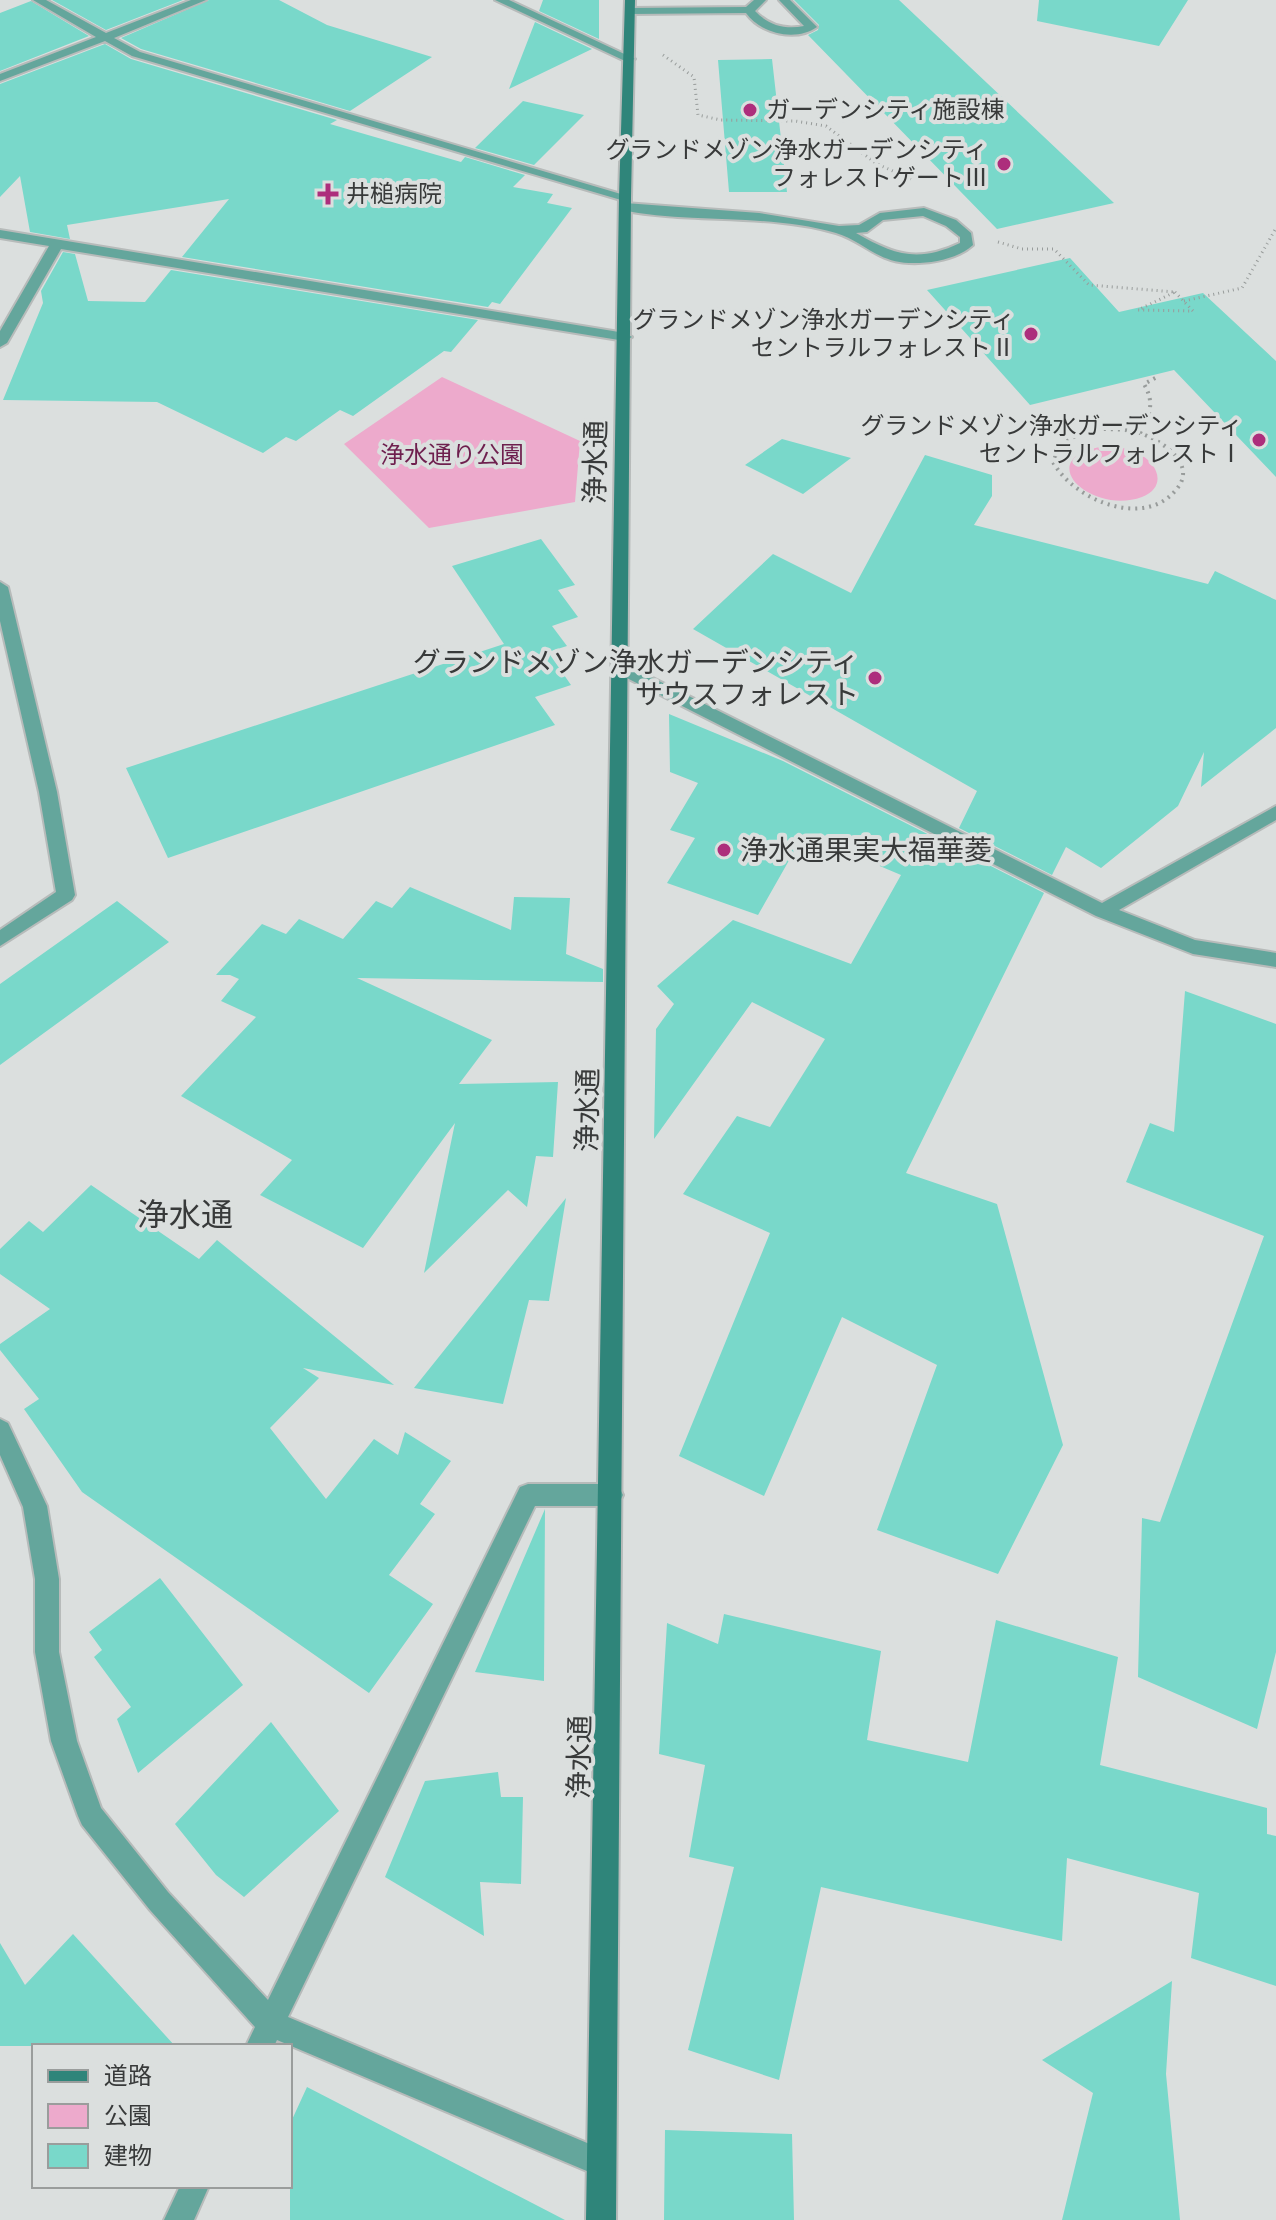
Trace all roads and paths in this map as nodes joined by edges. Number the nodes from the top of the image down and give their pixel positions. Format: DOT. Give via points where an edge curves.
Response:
graph roads {
  1 [pos="38,0"];
  2 [pos="201,0"];
  3 [pos="500,0"];
  4 [pos="761,0"];
  5 [pos="784,0"];
  6 [pos="749,10"];
  7 [pos="630,14"];
  8 [pos="105,39"];
  9 [pos="629,59"];
  10 [pos="0,78"];
  11 [pos="918,183"];
  12 [pos="625,202"];
  13 [pos="1276,228"];
  14 [pos="839,230"];
  15 [pos="0,234"];
  16 [pos="996,241"];
  17 [pos="57,244"];
  18 [pos="1175,292"];
  19 [pos="1184,301"];
  20 [pos="625,337"];
  21 [pos="0,343"];
  22 [pos="1157,377"];
  23 [pos="1140,433"];
  24 [pos="0,587"];
  25 [pos="619,667"];
  26 [pos="1276,812"];
  27 [pos="1102,911"];
  28 [pos="0,939"];
  29 [pos="1276,960"];
  30 [pos="0,1430"];
  31 [pos="611,1495"];
  32 [pos="266,2035"];
  33 [pos="290,2044"];
  34 [pos="292,2045"];
  35 [pos="601,2163"];
  36 [pos="194,2188"];
  37 [pos="179,2220"];
  38 [pos="601,2220"];
  1 -- 8 [label="street"];
  2 -- 8 [label="street"];
  3 -- 9 [label="street"];
  4 -- 6 [label="street"];
  5 -- 6 [label="street" via="811,27 772,28"];
  6 -- 7 [label="street"];
  7 -- 9 [label="street, 浄水通"];
  7 -- 11 [label="path" via="694,77 698,115 826,126 877,164"];
  8 -- 10 [label="street"];
  8 -- 12 [label="street" via="136,54"];
  9 -- 12 [label="street, 浄水通"];
  12 -- 14 [label="street"];
  12 -- 20 [label="street, 浄水通"];
  13 -- 19 [label="path" via="1242,288"];
  14 -- 14 [label="street" via="862,229 880,217 924,212 959,228 967,245 942,257 910,260 871,249"];
  15 -- 17 [label="street"];
  16 -- 18 [label="path" via="1022,249 1054,249 1089,285"];
  17 -- 20 [label="street"];
  17 -- 21 [label="street"];
  18 -- 19 [label="path"];
  18 -- 19 [label="path" via="1138,310 1193,311"];
  20 -- 25 [label="street, 浄水通"];
  22 -- 23 [label="path" via="1144,384 1154,406"];
  23 -- 23 [label="path" via="1173,452 1182,465 1183,478 1168,497 1137,507 1107,504 1080,495 1057,474 1056,450 1078,434 1108,429"];
  24 -- 28 [label="street" via="66,895"];
  25 -- 27 [label="street"];
  25 -- 31 [label="street, 浄水通"];
  26 -- 27 [label="street"];
  27 -- 29 [label="street" via="1193,947"];
  30 -- 32 [label="street" via="35,1506 47,1579 47,1652 64,1741 91,1816"];
  31 -- 32 [label="street" via="528,1495"];
  31 -- 35 [label="street, 浄水通"];
  32 -- 33 [label="street"];
  34 -- 35 [label="street"];
  35 -- 38 [label="street, 浄水通"];
  36 -- 37 [label="street"];
}
